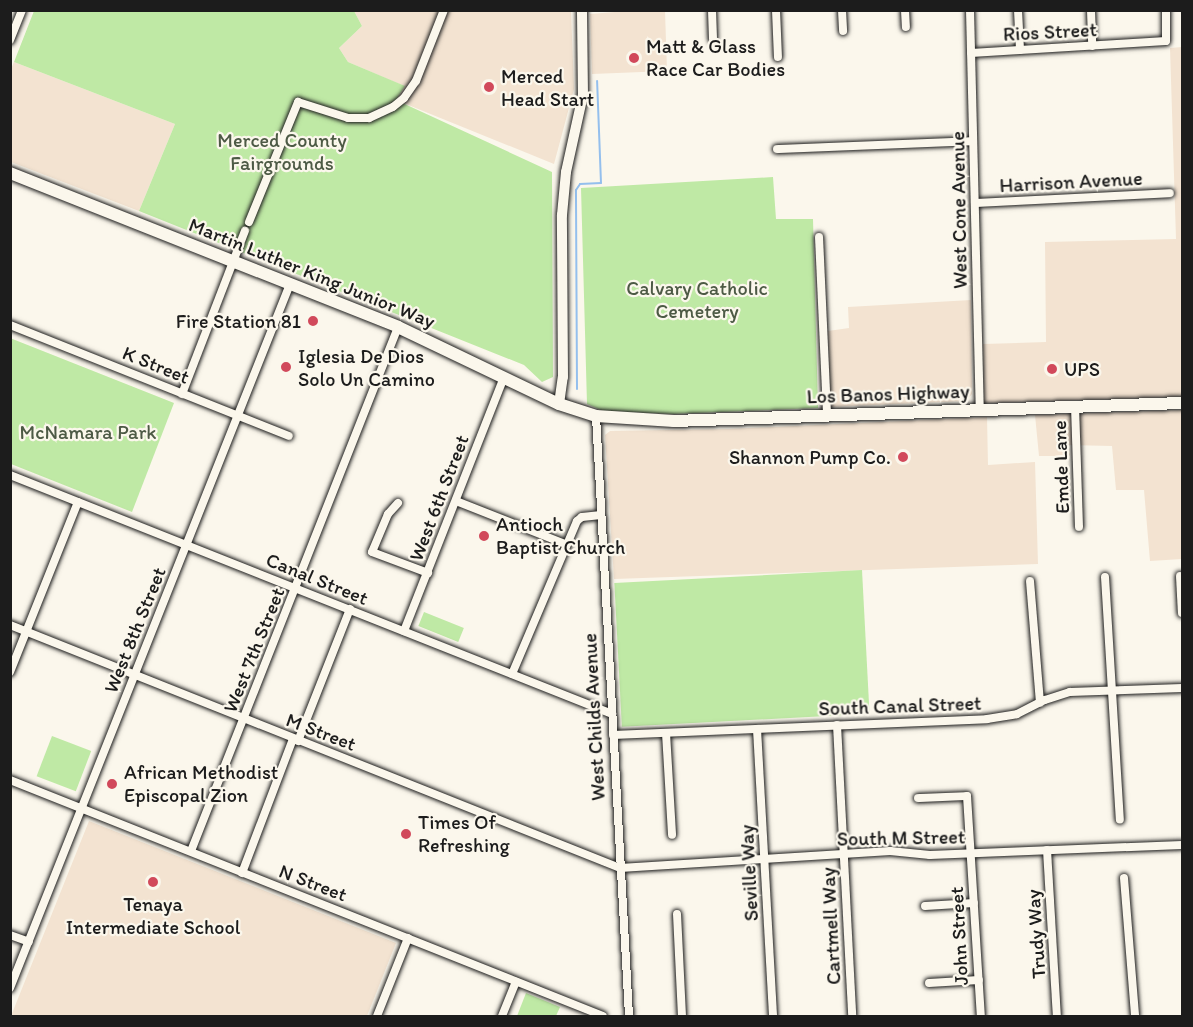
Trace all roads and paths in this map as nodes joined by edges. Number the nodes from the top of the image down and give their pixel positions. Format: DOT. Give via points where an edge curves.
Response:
graph roads {
  1 [pos="22,10"];
  2 [pos="444,10"];
  3 [pos="582,10"];
  4 [pos="712,10"];
  5 [pos="776,10"];
  6 [pos="842,10"];
  7 [pos="905,10"];
  8 [pos="970,10"];
  9 [pos="1018,10"];
  10 [pos="1091,10"];
  11 [pos="1166,10"];
  12 [pos="14,24"];
  13 [pos="906,27"];
  14 [pos="843,31"];
  15 [pos="713,39"];
  16 [pos="10,40"];
  17 [pos="1092,46"];
  18 [pos="1020,50"];
  19 [pos="971,53"];
  20 [pos="778,57"];
  21 [pos="973,141"];
  22 [pos="777,149"];
  23 [pos="10,173"];
  24 [pos="1170,193"];
  25 [pos="975,203"];
  26 [pos="819,237"];
  27 [pos="232,262"];
  28 [pos="290,284"];
  29 [pos="10,325"];
  30 [pos="398,327"];
  31 [pos="504,377"];
  32 [pos="182,394"];
  33 [pos="1182,403"];
  34 [pos="559,404"];
  35 [pos="1076,406"];
  36 [pos="980,410"];
  37 [pos="238,416"];
  38 [pos="596,416"];
  39 [pos="827,416"];
  40 [pos="289,436"];
  41 [pos="10,475"];
  42 [pos="456,501"];
  43 [pos="78,502"];
  44 [pos="398,503"];
  45 [pos="601,515"];
  46 [pos="1079,527"];
  47 [pos="565,544"];
  48 [pos="186,545"];
  49 [pos="428,573"];
  50 [pos="1180,576"];
  51 [pos="1105,577"];
  52 [pos="1030,580"];
  53 [pos="296,588"];
  54 [pos="350,609"];
  55 [pos="1182,613"];
  56 [pos="10,625"];
  57 [pos="27,631"];
  58 [pos="404,631"];
  59 [pos="10,672"];
  60 [pos="135,674"];
  61 [pos="512,674"];
  62 [pos="1182,688"];
  63 [pos="1111,690"];
  64 [pos="1040,703"];
  65 [pos="612,714"];
  66 [pos="243,719"];
  67 [pos="837,725"];
  68 [pos="757,729"];
  69 [pos="666,733"];
  70 [pos="613,735"];
  71 [pos="295,740"];
  72 [pos="10,780"];
  73 [pos="918,798"];
  74 [pos="82,807"];
  75 [pos="1120,820"];
  76 [pos="672,835"];
  77 [pos="1182,845"];
  78 [pos="1047,850"];
  79 [pos="191,851"];
  80 [pos="971,853"];
  81 [pos="844,854"];
  82 [pos="765,860"];
  83 [pos="620,868"];
  84 [pos="242,873"];
  85 [pos="1124,878"];
  86 [pos="974,903"];
  87 [pos="924,906"];
  88 [pos="677,914"];
  89 [pos="10,935"];
  90 [pos="408,938"];
  91 [pos="28,942"];
  92 [pos="979,980"];
  93 [pos="516,982"];
  94 [pos="929,983"];
  95 [pos="10,988"];
  96 [pos="377,1017"];
  97 [pos="502,1017"];
  98 [pos="603,1017"];
  99 [pos="629,1017"];
  100 [pos="682,1017"];
  101 [pos="773,1017"];
  102 [pos="852,1017"];
  103 [pos="981,1017"];
  104 [pos="1057,1017"];
  105 [pos="1135,1017"];
  1 -- 12 [label="street"];
  2 -- 27 [label="street" via="416,81 393,107 369,118 348,118 298,102"];
  3 -- 34 [label="main road" via="583,95 566,172 562,215 563,376"];
  4 -- 15 [label="street"];
  5 -- 20 [label="street"];
  6 -- 14 [label="street"];
  7 -- 13 [label="street"];
  8 -- 19 [label="street, West Cone Avenue"];
  9 -- 18 [label="street"];
  10 -- 17 [label="street"];
  11 -- 17 [label="street, Rios Street" via="1166,41"];
  12 -- 16 [label="street"];
  17 -- 18 [label="street, Rios Street"];
  18 -- 19 [label="street, Rios Street"];
  19 -- 21 [label="street, West Cone Avenue"];
  21 -- 22 [label="street"];
  21 -- 25 [label="street, West Cone Avenue"];
  23 -- 27 [label="highway, Martin Luther King Junior Way"];
  24 -- 25 [label="street, Harrison Avenue"];
  25 -- 36 [label="street, West Cone Avenue"];
  26 -- 39 [label="street"];
  27 -- 28 [label="highway, Martin Luther King Junior Way"];
  27 -- 32 [label="street"];
  28 -- 30 [label="highway, Martin Luther King Junior Way"];
  28 -- 37 [label="street, West 8th Street"];
  29 -- 32 [label="street, K Street"];
  30 -- 31 [label="highway, Martin Luther King Junior Way"];
  30 -- 53 [label="street, West 7th Street"];
  31 -- 34 [label="highway, Martin Luther King Junior Way"];
  31 -- 42 [label="street, West 6th Street"];
  32 -- 37 [label="street, K Street"];
  33 -- 35 [label="highway, Los Banos Highway"];
  34 -- 38 [label="highway, Martin Luther King Junior Way"];
  35 -- 36 [label="highway, Los Banos Highway"];
  35 -- 46 [label="street, Emde Lane"];
  36 -- 39 [label="highway, Los Banos Highway"];
  37 -- 40 [label="street, K Street"];
  37 -- 48 [label="street, West 8th Street"];
  38 -- 39 [label="highway, Los Banos Highway" via="674,421"];
  38 -- 45 [label="street, West Childs Avenue"];
  41 -- 43 [label="street, Canal Street"];
  42 -- 47 [label="street"];
  42 -- 49 [label="street, West 6th Street"];
  43 -- 48 [label="street, Canal Street"];
  43 -- 57 [label="street"];
  44 -- 49 [label="street" via="388,514 372,552"];
  45 -- 47 [label="street" via="577,521"];
  45 -- 65 [label="street, West Childs Avenue"];
  47 -- 61 [label="street"];
  48 -- 53 [label="street, Canal Street"];
  48 -- 60 [label="street, West 8th Street"];
  49 -- 58 [label="street, West 6th Street"];
  50 -- 55 [label="street"];
  51 -- 63 [label="street"];
  52 -- 64 [label="street"];
  53 -- 54 [label="street, Canal Street"];
  53 -- 66 [label="street, West 7th Street"];
  54 -- 58 [label="street, Canal Street"];
  54 -- 71 [label="street"];
  56 -- 57 [label="street, M Street"];
  57 -- 59 [label="street"];
  57 -- 60 [label="street, M Street"];
  58 -- 61 [label="street, Canal Street"];
  60 -- 66 [label="street, M Street"];
  60 -- 74 [label="street, West 8th Street"];
  61 -- 65 [label="street, Canal Street"];
  62 -- 63 [label="street, South Canal Street"];
  63 -- 64 [label="street, South Canal Street" via="1070,692"];
  63 -- 75 [label="street"];
  64 -- 67 [label="street, South Canal Street" via="1003,717"];
  65 -- 70 [label="street, West Childs Avenue"];
  66 -- 71 [label="street, M Street"];
  66 -- 79 [label="street, West 7th Street"];
  67 -- 68 [label="street, South Canal Street"];
  67 -- 81 [label="street, Cartmell Way"];
  68 -- 69 [label="street, South Canal Street"];
  68 -- 82 [label="street, Seville Way"];
  69 -- 70 [label="street, South Canal Street"];
  69 -- 76 [label="street"];
  70 -- 83 [label="street, West Childs Avenue"];
  71 -- 83 [label="street, M Street"];
  71 -- 84 [label="street"];
  72 -- 74 [label="street, N Street"];
  73 -- 80 [label="street, John Street" via="966,796"];
  74 -- 79 [label="street, N Street"];
  74 -- 91 [label="street, West 8th Street"];
  77 -- 78 [label="street, South M Street"];
  78 -- 80 [label="street, South M Street"];
  78 -- 104 [label="street, Trudy Way"];
  79 -- 84 [label="street, N Street"];
  80 -- 81 [label="street, South M Street"];
  80 -- 86 [label="street, John Street"];
  81 -- 82 [label="street, South M Street"];
  81 -- 102 [label="street, Cartmell Way"];
  82 -- 83 [label="street, South M Street"];
  82 -- 101 [label="street, Seville Way"];
  83 -- 99 [label="street, West Childs Avenue"];
  84 -- 90 [label="street, N Street"];
  85 -- 105 [label="street"];
  86 -- 87 [label="street"];
  86 -- 92 [label="street, John Street"];
  88 -- 100 [label="street"];
  89 -- 91 [label="street"];
  90 -- 93 [label="street, N Street"];
  90 -- 96 [label="street"];
  91 -- 95 [label="street, West 8th Street"];
  92 -- 94 [label="street"];
  92 -- 103 [label="street, John Street"];
  93 -- 97 [label="street"];
  93 -- 98 [label="street, N Street"];
}
